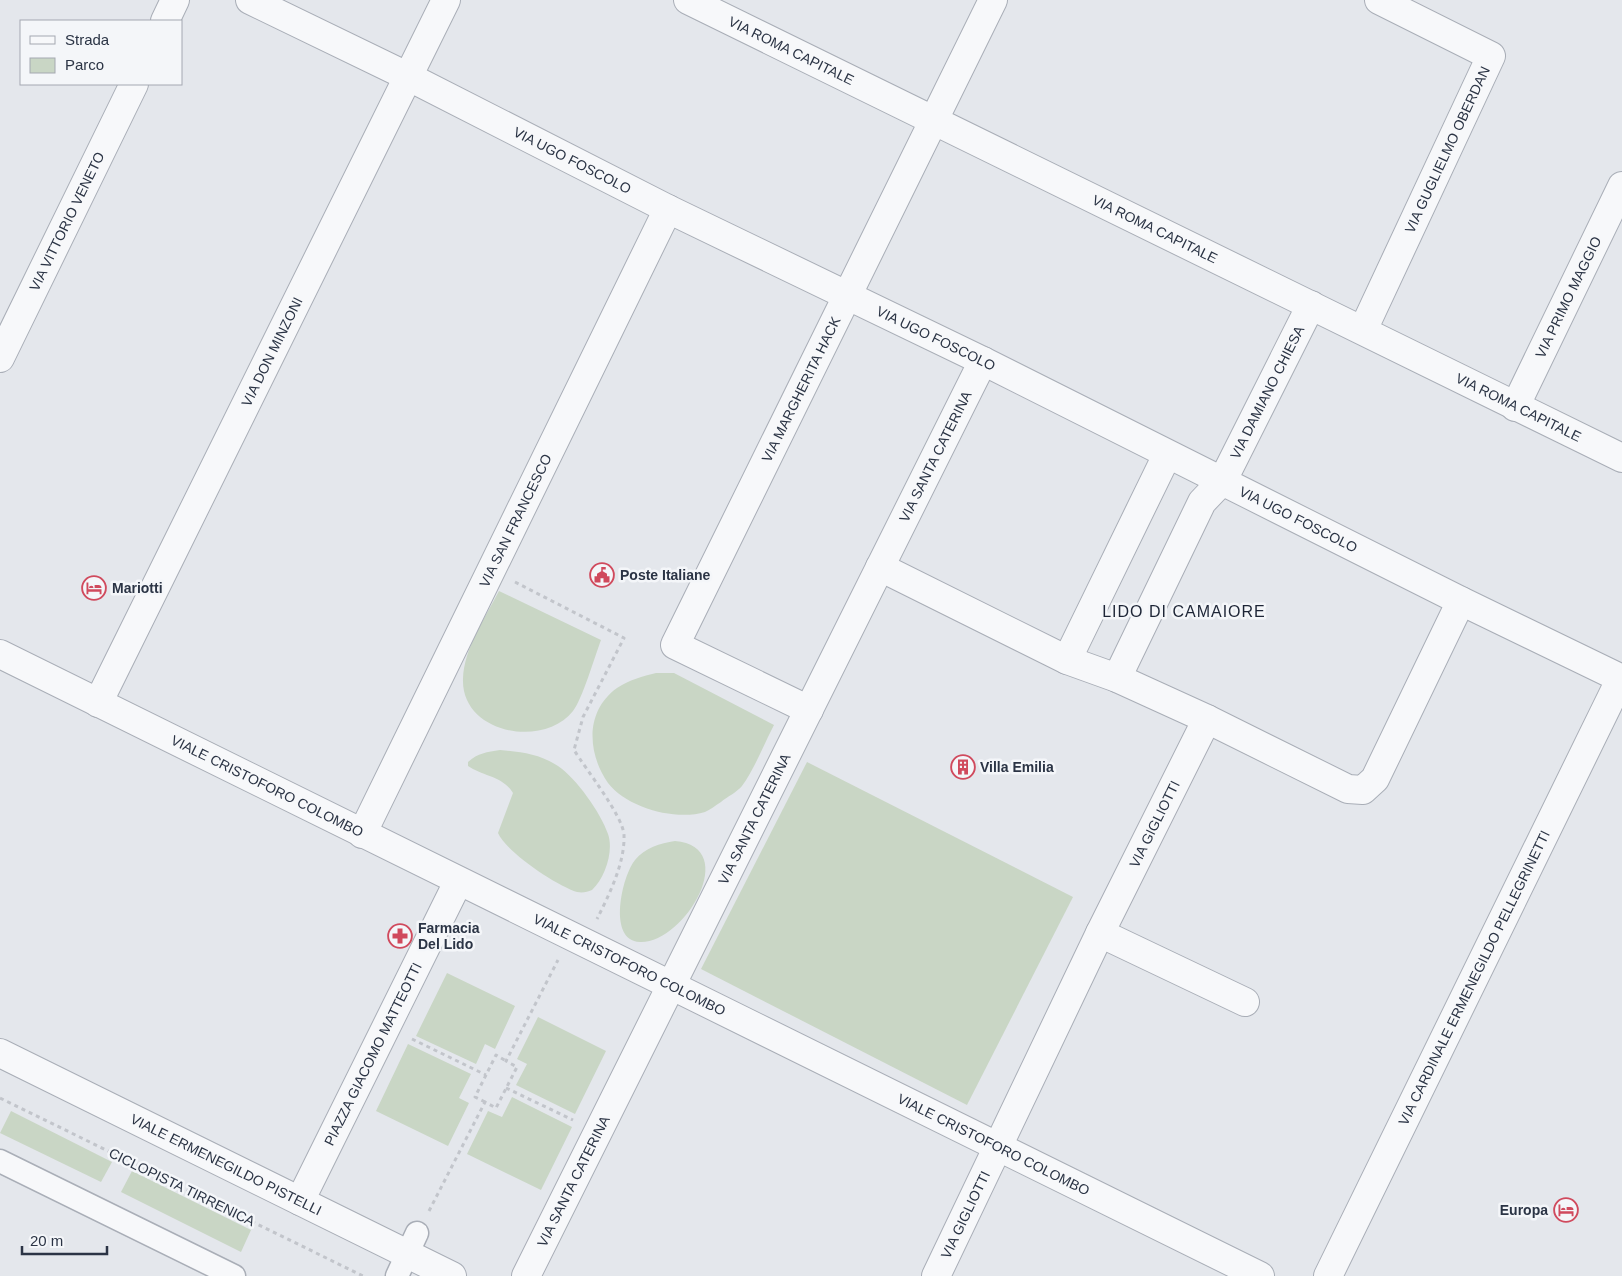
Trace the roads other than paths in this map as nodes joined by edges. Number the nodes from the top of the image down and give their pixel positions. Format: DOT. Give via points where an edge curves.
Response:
graph roads {
  1 [pos="176,0"];
  2 [pos="250,0"];
  3 [pos="446,0"];
  4 [pos="688,0"];
  5 [pos="993,0"];
  6 [pos="1379,0"];
  7 [pos="727,8"];
  8 [pos="166,20"];
  9 [pos="409,77"];
  10 [pos="134,85"];
  11 [pos="933,122"];
  12 [pos="1622,186"];
  13 [pos="668,208"];
  14 [pos="848,295"];
  15 [pos="1311,305"];
  16 [pos="1363,330"];
  17 [pos="0,358"];
  18 [pos="983,361"];
  19 [pos="1515,407"];
  20 [pos="1167,454"];
  21 [pos="1622,458"];
  22 [pos="1222,480"];
  23 [pos="880,566"];
  24 [pos="1461,601"];
  25 [pos="0,654"];
  26 [pos="1067,660"];
  27 [pos="1117,678"];
  28 [pos="1622,678"];
  29 [pos="98,703"];
  30 [pos="809,710"];
  31 [pos="1206,720"];
  32 [pos="362,834"];
  33 [pos="458,882"];
  34 [pos="1100,934"];
  35 [pos="670,986"];
  36 [pos="1245,1002"];
  37 [pos="0,1053"];
  38 [pos="998,1148"];
  39 [pos="0,1161"];
  40 [pos="300,1201"];
  41 [pos="407,1255"];
  42 [pos="234,1276"];
  43 [pos="452,1276"];
  44 [pos="526,1276"];
  45 [pos="936,1276"];
  46 [pos="1260,1276"];
  47 [pos="1328,1276"];
  1 -- 8 [label="street"];
  2 -- 9 [label="street, VIA UGO FOSCOLO"];
  3 -- 9 [label="street, VIA DON MINZONI"];
  4 -- 7 [label="street, VIA ROMA CAPITALE"];
  5 -- 11 [label="street, VIA MARGHERITA HACK"];
  6 -- 16 [label="street, VIA GUGLIELMO OBERDAN" via="1491,56"];
  7 -- 11 [label="street, VIA ROMA CAPITALE"];
  9 -- 13 [label="street, VIA UGO FOSCOLO"];
  9 -- 29 [label="street, VIA DON MINZONI"];
  10 -- 17 [label="street, VIA VITTORIO VENETO"];
  11 -- 14 [label="street, VIA MARGHERITA HACK"];
  11 -- 15 [label="street, VIA ROMA CAPITALE"];
  12 -- 19 [label="street, VIA PRIMO MAGGIO"];
  13 -- 14 [label="street, VIA UGO FOSCOLO"];
  13 -- 32 [label="street, VIA SAN FRANCESCO"];
  14 -- 18 [label="street, VIA UGO FOSCOLO"];
  14 -- 30 [label="street, VIA MARGHERITA HACK" via="675,645"];
  15 -- 16 [label="street, VIA ROMA CAPITALE"];
  15 -- 22 [label="street, VIA DAMIANO CHIESA"];
  16 -- 19 [label="street, VIA ROMA CAPITALE"];
  18 -- 20 [label="street, VIA UGO FOSCOLO"];
  18 -- 23 [label="street, VIA SANTA CATERINA"];
  19 -- 21 [label="street, VIA ROMA CAPITALE"];
  20 -- 22 [label="street, VIA UGO FOSCOLO"];
  20 -- 26 [label="street"];
  22 -- 24 [label="street, VIA UGO FOSCOLO"];
  22 -- 27 [label="street, VIA DAMIANO CHIESA" via="1202,502"];
  23 -- 26 [label="street"];
  23 -- 30 [label="street, VIA SANTA CATERINA"];
  24 -- 28 [label="street, VIA UGO FOSCOLO"];
  24 -- 31 [label="street" via="1375,780 1363,790 1348,789"];
  25 -- 29 [label="street, VIALE CRISTOFORO COLOMBO"];
  26 -- 27 [label="street"];
  27 -- 31 [label="street"];
  28 -- 47 [label="street, VIA CARDINALE ERMENEGILDO PELLEGRINETTI"];
  29 -- 32 [label="street, VIALE CRISTOFORO COLOMBO"];
  30 -- 35 [label="street, VIA SANTA CATERINA"];
  31 -- 34 [label="street, VIA GIGLIOTTI"];
  32 -- 33 [label="street, VIALE CRISTOFORO COLOMBO"];
  33 -- 35 [label="street, VIALE CRISTOFORO COLOMBO"];
  33 -- 40 [label="street, PIAZZA GIACOMO MATTEOTTI"];
  34 -- 36 [label="street"];
  34 -- 38 [label="street, VIA GIGLIOTTI"];
  35 -- 38 [label="street, VIALE CRISTOFORO COLOMBO"];
  35 -- 44 [label="street, VIA SANTA CATERINA"];
  37 -- 40 [label="street, VIALE ERMENEGILDO PISTELLI"];
  38 -- 45 [label="street, VIA GIGLIOTTI"];
  38 -- 46 [label="street, VIALE CRISTOFORO COLOMBO"];
  39 -- 42 [label="street"];
  40 -- 41 [label="street, VIALE ERMENEGILDO PISTELLI"];
  41 -- 43 [label="street, VIALE ERMENEGILDO PISTELLI"];
}
